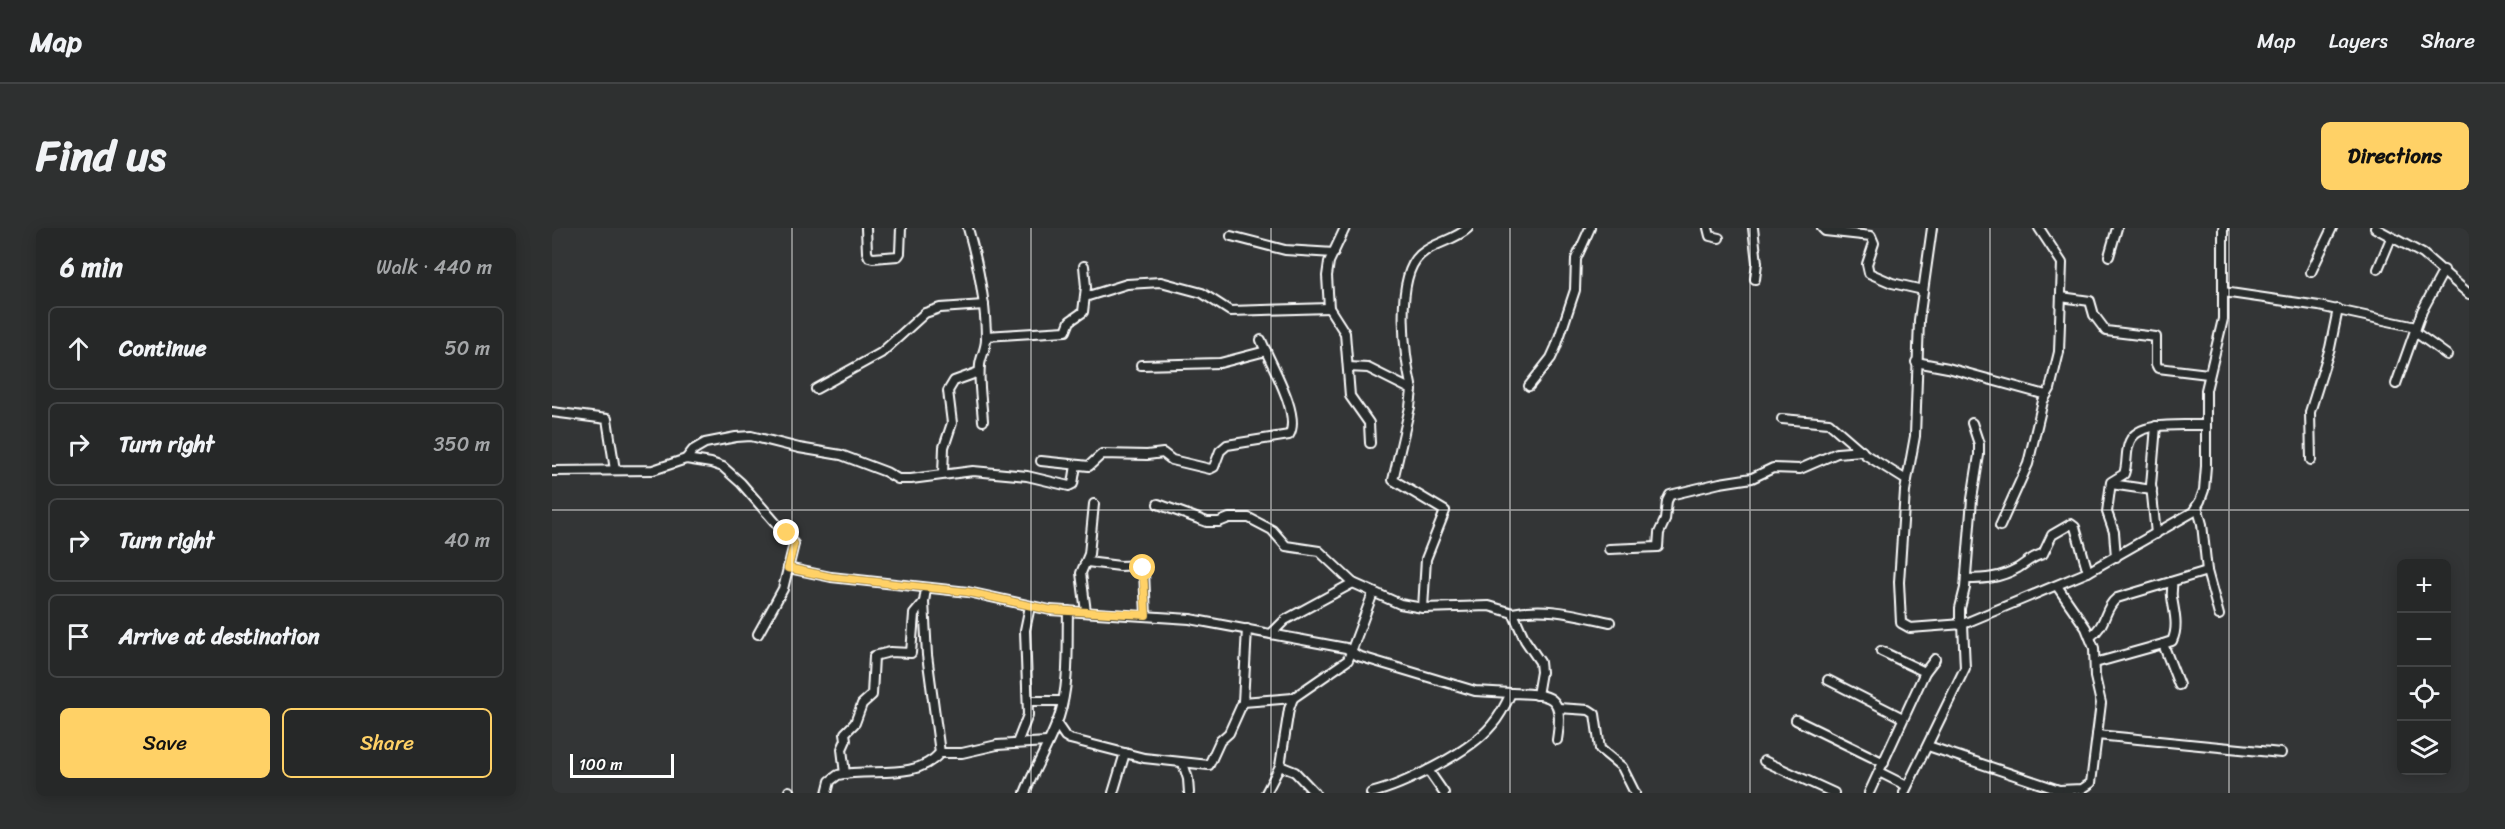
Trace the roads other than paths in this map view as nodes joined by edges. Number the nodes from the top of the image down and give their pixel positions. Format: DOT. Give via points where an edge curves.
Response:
graph roads {
  1 [pos="866,228"];
  2 [pos="901,228"];
  3 [pos="968,228"];
  4 [pos="1345,228"];
  5 [pos="1468,228"];
  6 [pos="1590,228"];
  7 [pos="1707,228"];
  8 [pos="1753,228"];
  9 [pos="1822,228"];
  10 [pos="1932,228"];
  11 [pos="2039,228"];
  12 [pos="2116,228"];
  13 [pos="2223,228"];
  14 [pos="2332,228"];
  15 [pos="2374,228"];
  16 [pos="1231,236"];
  17 [pos="1719,238"];
  18 [pos="2391,238"];
  19 [pos="1334,253"];
  20 [pos="2109,256"];
  21 [pos="1084,267"];
  22 [pos="2378,269"];
  23 [pos="2444,270"];
  24 [pos="2312,272"];
  25 [pos="1755,279"];
  26 [pos="1923,290"];
  27 [pos="2223,292"];
  28 [pos="2469,294"];
  29 [pos="1086,297"];
  30 [pos="2061,297"];
  31 [pos="984,305"];
  32 [pos="1329,308"];
  33 [pos="2338,309"];
  34 [pos="2416,330"];
  35 [pos="986,336"];
  36 [pos="1262,339"];
  37 [pos="1266,351"];
  38 [pos="2447,355"];
  39 [pos="1916,362"];
  40 [pos="1141,365"];
  41 [pos="1348,367"];
  42 [pos="980,372"];
  43 [pos="2208,374"];
  44 [pos="2396,384"];
  45 [pos="1529,386"];
  46 [pos="816,389"];
  47 [pos="1412,390"];
  48 [pos="2046,395"];
  49 [pos="552,412"];
  50 [pos="1782,419"];
  51 [pos="983,422"];
  52 [pos="1971,423"];
  53 [pos="2206,425"];
  54 [pos="2156,426"];
  55 [pos="1370,443"];
  56 [pos="1862,451"];
  57 [pos="686,459"];
  58 [pos="2311,460"];
  59 [pos="1041,461"];
  60 [pos="1076,465"];
  61 [pos="615,470"];
  62 [pos="552,471"];
  63 [pos="943,474"];
  64 [pos="1906,480"];
  65 [pos="2111,484"];
  66 [pos="2152,490"];
  67 [pos="1094,504"];
  68 [pos="1158,504"];
  69 [pos="2197,506"];
  70 [pos="2000,526"];
  71 [pos="2156,534"];
  72 [pos="1609,549"];
  73 [pos="2116,557"];
  74 [pos="1086,562"];
  75 [pos="788,568"];
  76 [pos="2207,571"];
  77 [pos="2088,572"];
  78 [pos="1966,579"];
  79 [pos="1353,583"];
  80 [pos="2172,583"];
  81 [pos="2057,586"];
  82 [pos="926,589"];
  83 [pos="1373,592"];
  84 [pos="924,602"];
  85 [pos="1030,606"];
  86 [pos="1423,608"];
  87 [pos="1068,612"];
  88 [pos="1086,612"];
  89 [pos="1513,612"];
  90 [pos="1146,615"];
  91 [pos="2219,615"];
  92 [pos="1610,622"];
  93 [pos="1961,625"];
  94 [pos="1247,629"];
  95 [pos="758,634"];
  96 [pos="1271,634"];
  97 [pos="2090,637"];
  98 [pos="2163,644"];
  99 [pos="1881,651"];
  100 [pos="1353,652"];
  101 [pos="1935,659"];
  102 [pos="2095,663"];
  103 [pos="1925,672"];
  104 [pos="1828,680"];
  105 [pos="2179,685"];
  106 [pos="1511,693"];
  107 [pos="1537,694"];
  108 [pos="1293,698"];
  109 [pos="1028,701"];
  110 [pos="1062,701"];
  111 [pos="1243,702"];
  112 [pos="1558,708"];
  113 [pos="1903,718"];
  114 [pos="1796,720"];
  115 [pos="1056,723"];
  116 [pos="2097,735"];
  117 [pos="1557,740"];
  118 [pos="1047,742"];
  119 [pos="1017,744"];
  120 [pos="1928,746"];
  121 [pos="940,753"];
  122 [pos="1125,753"];
  123 [pos="2281,753"];
  124 [pos="1764,761"];
  125 [pos="1183,763"];
  126 [pos="1884,763"];
  127 [pos="1280,766"];
  128 [pos="1428,770"];
  129 [pos="1879,772"];
  130 [pos="845,774"];
  131 [pos="1905,790"];
  132 [pos="2058,791"];
  133 [pos="827,793"];
  134 [pos="1025,793"];
  135 [pos="1113,793"];
  136 [pos="1190,793"];
  137 [pos="1266,793"];
  138 [pos="1315,793"];
  139 [pos="1371,793"];
  140 [pos="1444,793"];
  141 [pos="1635,793"];
  142 [pos="1834,793"];
  143 [pos="1869,793"];
  1 -- 2 [label="street" via="867,252 873,258 898,256"];
  3 -- 31 [label="street"];
  4 -- 19 [label="street"];
  5 -- 47 [label="street" via="1457,238 1422,253 1412,269 1403,316"];
  6 -- 45 [label="street" via="1576,259 1575,290 1559,338 1551,358"];
  7 -- 17 [label="street" via="1710,236"];
  8 -- 25 [label="street"];
  9 -- 26 [label="street" via="1872,236 1869,273"];
  10 -- 26 [label="street"];
  11 -- 30 [label="street" via="2062,263"];
  12 -- 20 [label="street"];
  13 -- 27 [label="street"];
  14 -- 24 [label="street"];
  15 -- 18 [label="street"];
  16 -- 19 [label="street" via="1285,250"];
  18 -- 22 [label="street"];
  18 -- 23 [label="street"];
  19 -- 32 [label="street" via="1327,276"];
  21 -- 29 [label="street"];
  23 -- 28 [label="street"];
  23 -- 34 [label="street"];
  26 -- 39 [label="street"];
  27 -- 33 [label="street"];
  27 -- 43 [label="street" via="2223,319"];
  29 -- 32 [label="street" via="1127,284 1161,282 1202,293 1230,311"];
  29 -- 35 [label="street" via="1083,312 1070,321 1066,332"];
  30 -- 43 [label="street" via="2090,301 2094,315 2106,331 2156,337 2158,368"];
  30 -- 48 [label="street" via="2059,352"];
  31 -- 35 [label="street"];
  31 -- 46 [label="street" via="925,313 881,353"];
  32 -- 41 [label="street" via="1344,333"];
  33 -- 34 [label="street"];
  33 -- 58 [label="street" via="2310,412"];
  34 -- 38 [label="street"];
  34 -- 44 [label="street"];
  35 -- 42 [label="street"];
  36 -- 37 [label="street"];
  37 -- 40 [label="street" via="1221,363"];
  37 -- 60 [label="street" via="1293,420 1288,435 1227,445 1212,468 1172,460 1163,453 1101,454 1092,465"];
  39 -- 48 [label="street"];
  39 -- 64 [label="street" via="1915,436"];
  41 -- 47 [label="street" via="1368,368"];
  41 -- 55 [label="street" via="1350,396 1369,423"];
  42 -- 51 [label="street"];
  42 -- 63 [label="street" via="950,385 952,419 944,447"];
  43 -- 53 [label="street"];
  47 -- 86 [label="street" via="1393,480 1445,509 1426,559"];
  48 -- 70 [label="street" via="2028,464"];
  49 -- 61 [label="street" via="607,419"];
  50 -- 56 [label="street" via="1829,423"];
  52 -- 78 [label="street" via="1980,449"];
  53 -- 54 [label="street"];
  53 -- 69 [label="street" via="2204,490"];
  54 -- 65 [label="street" via="2134,434 2124,474"];
  54 -- 66 [label="street"];
  56 -- 64 [label="street"];
  56 -- 72 [label="street" via="1837,453 1800,469 1773,468 1752,478 1670,495 1658,547"];
  57 -- 61 [label="street" via="653,470"];
  57 -- 63 [label="street" via="705,443 751,436 841,455 898,478"];
  57 -- 75 [label="street" via="723,467 762,505 794,542"];
  59 -- 60 [label="street"];
  60 -- 63 [label="street" via="1070,486 1013,474"];
  61 -- 62 [label="street"];
  64 -- 93 [label="street" via="1899,582 1901,623 1910,628"];
  65 -- 66 [label="street"];
  65 -- 73 [label="street" via="2107,512"];
  66 -- 71 [label="street"];
  67 -- 74 [label="street"];
  68 -- 79 [label="street" via="1207,522 1250,518 1272,530 1286,546 1323,553"];
  69 -- 71 [label="street"];
  69 -- 76 [label="street"];
  71 -- 73 [label="street"];
  73 -- 77 [label="street"];
  74 -- 88 [label="street" via="1080,578"];
  74 -- 90 [label="street" via="1141,565"];
  75 -- 82 [label="street"];
  75 -- 95 [label="street" via="783,589"];
  76 -- 80 [label="street"];
  76 -- 91 [label="street"];
  77 -- 78 [label="street" via="2071,524 2052,535 2043,554 2007,574"];
  77 -- 81 [label="street"];
  78 -- 93 [label="street"];
  79 -- 83 [label="street"];
  79 -- 96 [label="street" via="1282,622"];
  80 -- 97 [label="street" via="2117,598 2109,606 2100,628"];
  80 -- 98 [label="street" via="2174,638"];
  81 -- 93 [label="street"];
  81 -- 97 [label="street"];
  82 -- 84 [label="street"];
  82 -- 85 [label="street" via="968,592"];
  83 -- 86 [label="street" via="1400,604"];
  83 -- 100 [label="street"];
  84 -- 121 [label="street"];
  84 -- 130 [label="street" via="914,614 911,652 874,656 872,695 845,733"];
  85 -- 87 [label="street"];
  85 -- 109 [label="street" via="1025,630"];
  86 -- 89 [label="street" via="1486,606"];
  87 -- 88 [label="street"];
  87 -- 110 [label="street"];
  88 -- 90 [label="street"];
  89 -- 92 [label="street" via="1564,611"];
  89 -- 107 [label="street" via="1540,662"];
  90 -- 94 [label="street"];
  93 -- 120 [label="street" via="1965,668"];
  94 -- 96 [label="street"];
  94 -- 111 [label="street"];
  96 -- 100 [label="street"];
  97 -- 102 [label="street"];
  98 -- 102 [label="street"];
  98 -- 105 [label="street"];
  99 -- 103 [label="street"];
  100 -- 106 [label="street" via="1469,689"];
  100 -- 108 [label="street" via="1345,664"];
  101 -- 103 [label="street"];
  102 -- 116 [label="street" via="2100,699"];
  103 -- 113 [label="street"];
  104 -- 113 [label="street"];
  106 -- 107 [label="street"];
  106 -- 128 [label="street" via="1487,731"];
  107 -- 112 [label="street" via="1552,699"];
  108 -- 111 [label="street"];
  108 -- 127 [label="street"];
  109 -- 110 [label="street"];
  109 -- 119 [label="street" via="1027,720"];
  110 -- 115 [label="street"];
  111 -- 125 [label="street" via="1209,765"];
  112 -- 117 [label="street"];
  112 -- 141 [label="street" via="1594,714 1600,749 1622,767"];
  113 -- 126 [label="street"];
  114 -- 126 [label="street"];
  115 -- 118 [label="street"];
  115 -- 122 [label="street" via="1068,738"];
  116 -- 123 [label="street"];
  116 -- 132 [label="street" via="2091,783 2082,789"];
  118 -- 119 [label="street"];
  118 -- 134 [label="street"];
  119 -- 121 [label="street"];
  120 -- 131 [label="street"];
  120 -- 132 [label="street"];
  121 -- 130 [label="street" via="913,769"];
  122 -- 125 [label="street"];
  122 -- 135 [label="street"];
  124 -- 142 [label="street"];
  125 -- 136 [label="street"];
  126 -- 129 [label="street"];
  127 -- 137 [label="street"];
  127 -- 138 [label="street" via="1295,772"];
  128 -- 139 [label="street"];
  128 -- 140 [label="street"];
  129 -- 131 [label="street"];
  129 -- 143 [label="street"];
  130 -- 133 [label="street" via="832,779"];
}
